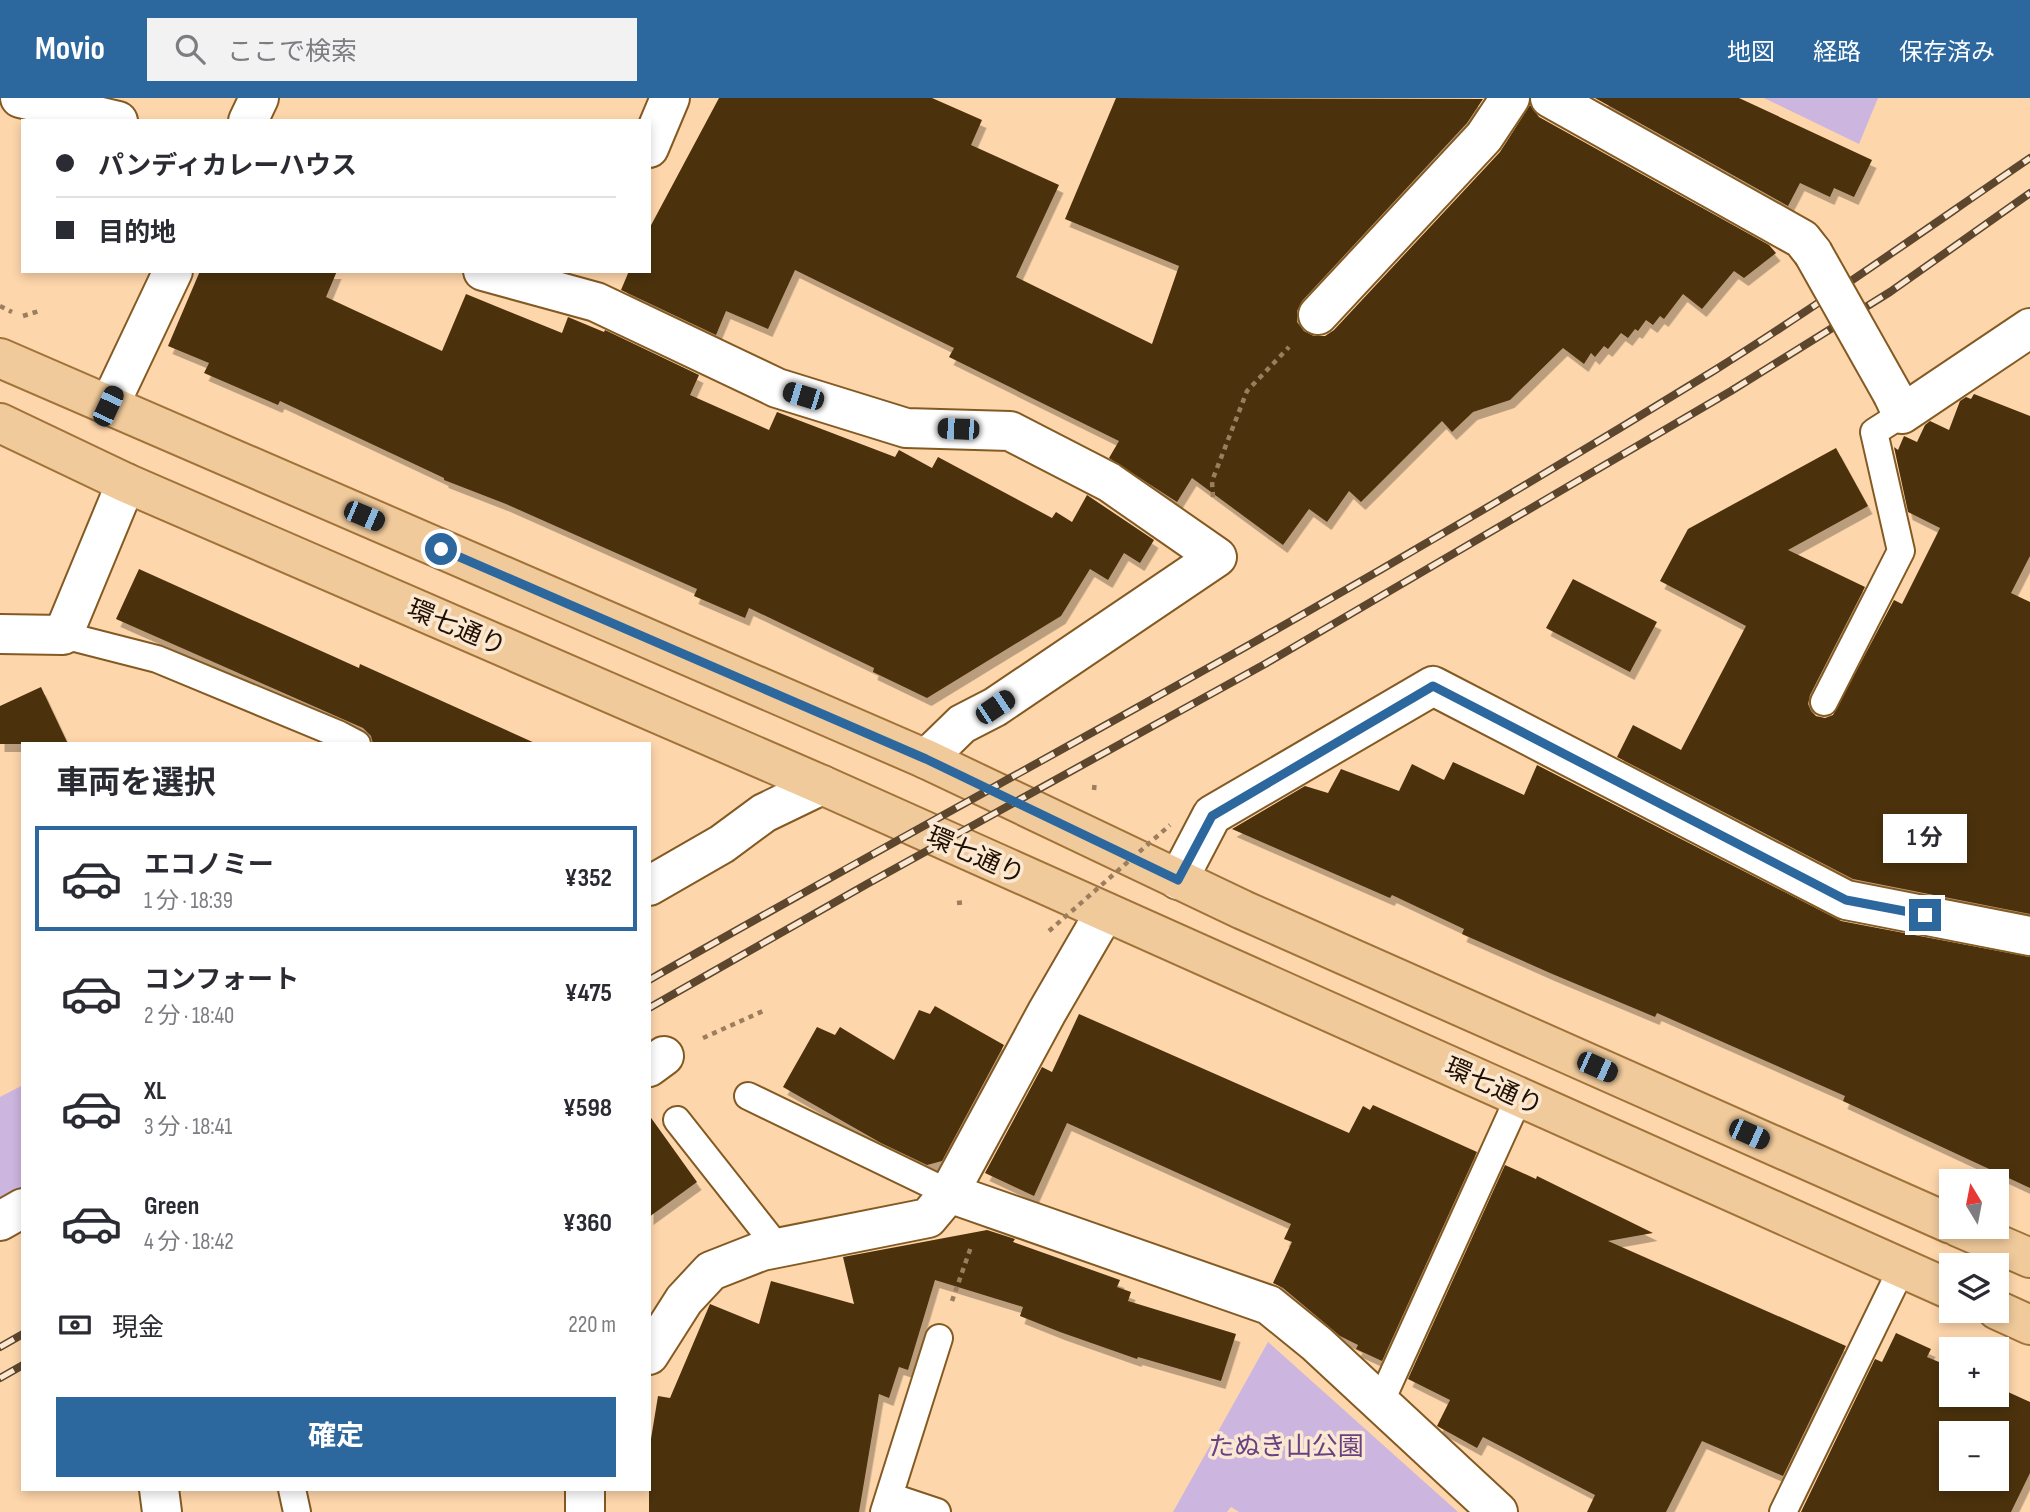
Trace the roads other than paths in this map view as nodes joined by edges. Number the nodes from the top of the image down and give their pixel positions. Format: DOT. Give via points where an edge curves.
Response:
graph roads {
  1 [pos="20,98"];
  2 [pos="259,98"];
  3 [pos="670,98"];
  4 [pos="1510,98"];
  5 [pos="1550,98"];
  6 [pos="109,119"];
  7 [pos="249,119"];
  8 [pos="651,143"];
  9 [pos="172,273"];
  10 [pos="498,273"];
  11 [pos="591,285"];
  12 [pos="1318,315"];
  13 [pos="2030,328"];
  14 [pos="0,358"];
  15 [pos="1898,405"];
  16 [pos="108,406"];
  17 [pos="0,423"];
  18 [pos="126,483"];
  19 [pos="0,634"];
  20 [pos="63,635"];
  21 [pos="1824,702"];
  22 [pos="353,742"];
  23 [pos="926,759"];
  24 [pos="822,785"];
  25 [pos="1178,880"];
  26 [pos="651,885"];
  27 [pos="1105,912"];
  28 [pos="2030,936"];
  29 [pos="748,1096"];
  30 [pos="1519,1097"];
  31 [pos="677,1120"];
  32 [pos="949,1193"];
  33 [pos="21,1209"];
  34 [pos="1939,1219"];
  35 [pos="0,1220"];
  36 [pos="1986,1239"];
  37 [pos="778,1248"];
  38 [pos="2030,1258"];
  39 [pos="1902,1268"];
  40 [pos="1939,1285"];
  41 [pos="2009,1315"];
  42 [pos="2030,1325"];
  43 [pos="939,1338"];
  44 [pos="651,1352"];
  45 [pos="1380,1403"];
  46 [pos="159,1491"];
  47 [pos="292,1491"];
  48 [pos="585,1491"];
  49 [pos="886,1504"];
  50 [pos="162,1512"];
  51 [pos="297,1512"];
  52 [pos="585,1512"];
  53 [pos="937,1512"];
  54 [pos="1499,1512"];
  55 [pos="1783,1512"];
  1 -- 6 [label="street"];
  2 -- 7 [label="street"];
  3 -- 8 [label="street"];
  4 -- 12 [label="street" via="1484,138"];
  5 -- 15 [label="street, bridge" via="1802,239"];
  9 -- 16 [label="street"];
  10 -- 11 [label="street"];
  11 -- 23 [label="street" via="777,388 906,428 1010,430 1109,482 1217,557 995,707 962,723"];
  13 -- 15 [label="street"];
  14 -- 16 [label="main road"];
  15 -- 21 [label="lane" via="1874,432 1901,551"];
  16 -- 23 [label="main road"];
  17 -- 18 [label="main road, 環七通り"];
  18 -- 20 [label="street"];
  18 -- 24 [label="main road, 環七通り"];
  19 -- 20 [label="street"];
  20 -- 22 [label="lane" via="157,659"];
  23 -- 25 [label="main road"];
  24 -- 26 [label="street" via="764,813 722,844"];
  24 -- 27 [label="main road, 環七通り"];
  25 -- 28 [label="street" via="1212,816 1433,686 1846,900"];
  25 -- 34 [label="main road"];
  27 -- 30 [label="main road, 環七通り"];
  27 -- 32 [label="street"];
  29 -- 32 [label="lane"];
  30 -- 39 [label="main road, 環七通り"];
  30 -- 45 [label="lane"];
  31 -- 37 [label="lane"];
  32 -- 37 [label="street" via="928,1218"];
  32 -- 45 [label="street" via="1269,1305"];
  33 -- 35 [label="street"];
  36 -- 38 [label="main road"];
  37 -- 44 [label="street" via="711,1271 684,1300"];
  39 -- 40 [label="main road, 環七通り"];
  39 -- 55 [label="lane"];
  41 -- 42 [label="main road"];
  43 -- 49 [label="lane"];
  45 -- 54 [label="street"];
  46 -- 50 [label="street"];
  47 -- 51 [label="lane"];
  48 -- 52 [label="street"];
  49 -- 53 [label="lane"];
}
